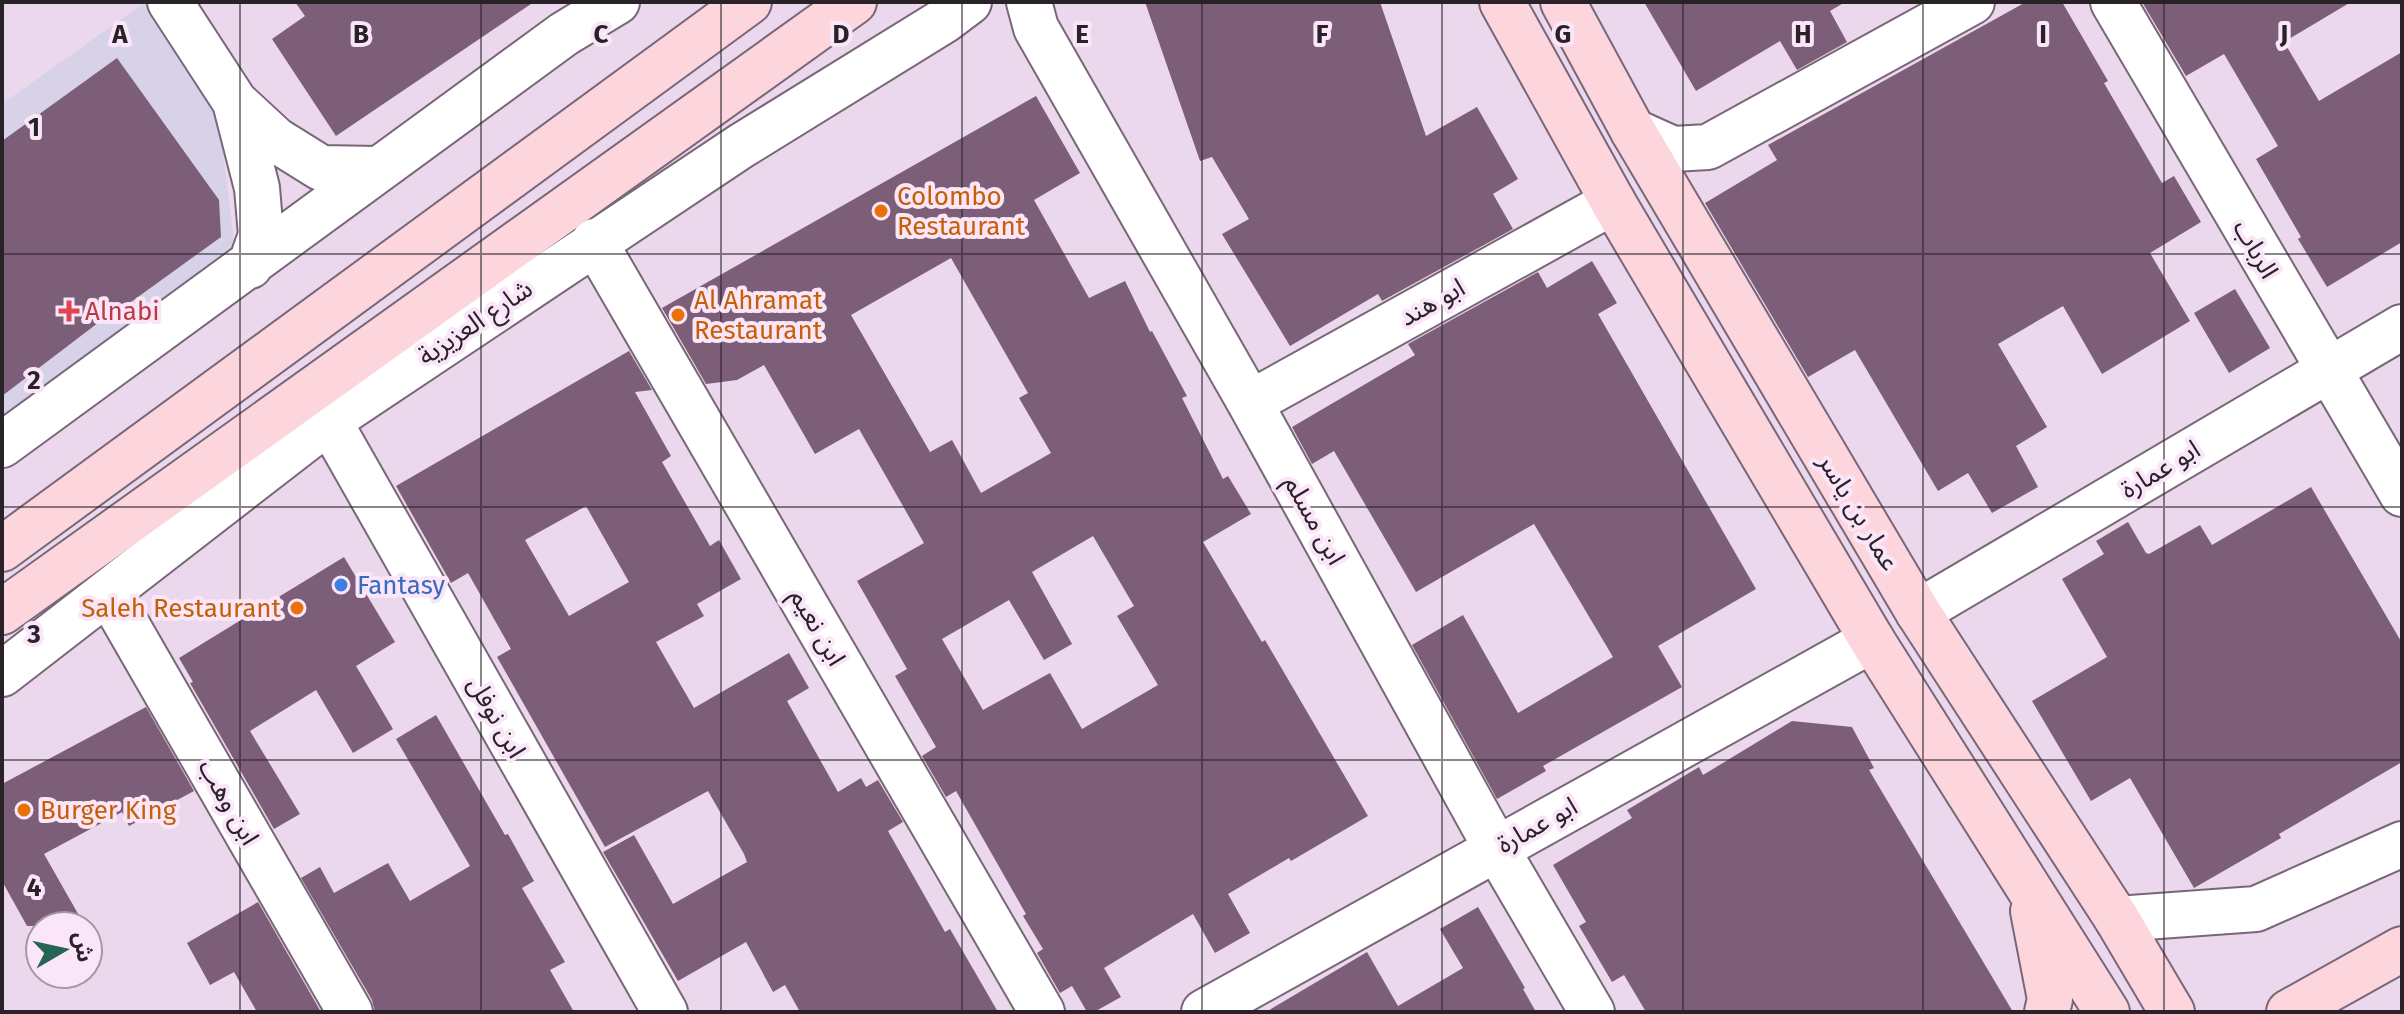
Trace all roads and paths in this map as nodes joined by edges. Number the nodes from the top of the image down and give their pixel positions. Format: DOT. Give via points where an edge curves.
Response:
graph roads {
  1 [pos="617,2"];
  2 [pos="749,2"];
  3 [pos="854,2"];
  4 [pos="1502,2"];
  5 [pos="1563,2"];
  6 [pos="1972,2"];
  7 [pos="2113,2"];
  8 [pos="180,6"];
  9 [pos="957,11"];
  10 [pos="1033,15"];
  11 [pos="235,102"];
  12 [pos="1633,131"];
  13 [pos="378,169"];
  14 [pos="1613,202"];
  15 [pos="594,241"];
  16 [pos="250,266"];
  17 [pos="2402,327"];
  18 [pos="2327,370"];
  19 [pos="1250,403"];
  20 [pos="329,421"];
  21 [pos="2,445"];
  22 [pos="2402,494"];
  23 [pos="2,549"];
  24 [pos="108,592"];
  25 [pos="2,612"];
  26 [pos="1918,612"];
  27 [pos="1872,640"];
  28 [pos="2,674"];
  29 [pos="2402,844"];
  30 [pos="1496,848"];
  31 [pos="2029,885"];
  32 [pos="2117,919"];
  33 [pos="2402,949"];
  34 [pos="350,1012"];
  35 [pos="665,1012"];
  36 [pos="1042,1012"];
  37 [pos="1204,1012"];
  38 [pos="1592,1012"];
  39 [pos="2047,1012"];
  40 [pos="2107,1012"];
  41 [pos="2172,1012"];
  42 [pos="2289,1012"];
  1 -- 13 [label="street" via="564,34"];
  2 -- 23 [label="street"];
  3 -- 25 [label="street, شارع العزيزية"];
  4 -- 14 [label="street, عمار بن ياسر"];
  5 -- 12 [label="street, عمار بن ياسر"];
  6 -- 12 [label="street" via="1708,147 1673,149"];
  7 -- 18 [label="street, الرباب"];
  8 -- 11 [label="street"];
  9 -- 10 [label="street, ابن مسلم" via="992,18"];
  9 -- 15 [label="street, شارع العزيزية"];
  10 -- 19 [label="street, ابن مسلم"];
  11 -- 13 [label="street" via="276,140 321,168"];
  11 -- 16 [label="street" via="257,188 261,235"];
  12 -- 26 [label="street, عمار بن ياسر"];
  13 -- 16 [label="street"];
  14 -- 19 [label="street, ابو هند"];
  14 -- 27 [label="street, عمار بن ياسر"];
  15 -- 20 [label="street, شارع العزيزية"];
  15 -- 36 [label="street, ابن نعيم"];
  16 -- 21 [label="street"];
  17 -- 18 [label="street, ابو عمارة"];
  18 -- 22 [label="street, الرباب"];
  18 -- 26 [label="street, ابو عمارة"];
  19 -- 30 [label="street, ابن مسلم"];
  20 -- 24 [label="street, شارع العزيزية"];
  20 -- 35 [label="street, ابن نوفل"];
  24 -- 28 [label="street, شارع العزيزية"];
  24 -- 34 [label="street, ابن وهب"];
  26 -- 32 [label="street, عمار بن ياسر"];
  27 -- 30 [label="street, ابو عمارة"];
  27 -- 31 [label="street, عمار بن ياسر"];
  29 -- 32 [label="street" via="2256,909"];
  30 -- 37 [label="street, ابو عمارة"];
  30 -- 38 [label="street, ابن مسلم"];
  31 -- 39 [label="street" via="2050,999"];
  31 -- 40 [label="street, عمار بن ياسر"];
  32 -- 41 [label="street, عمار بن ياسر"];
  33 -- 42 [label="street"];
}
